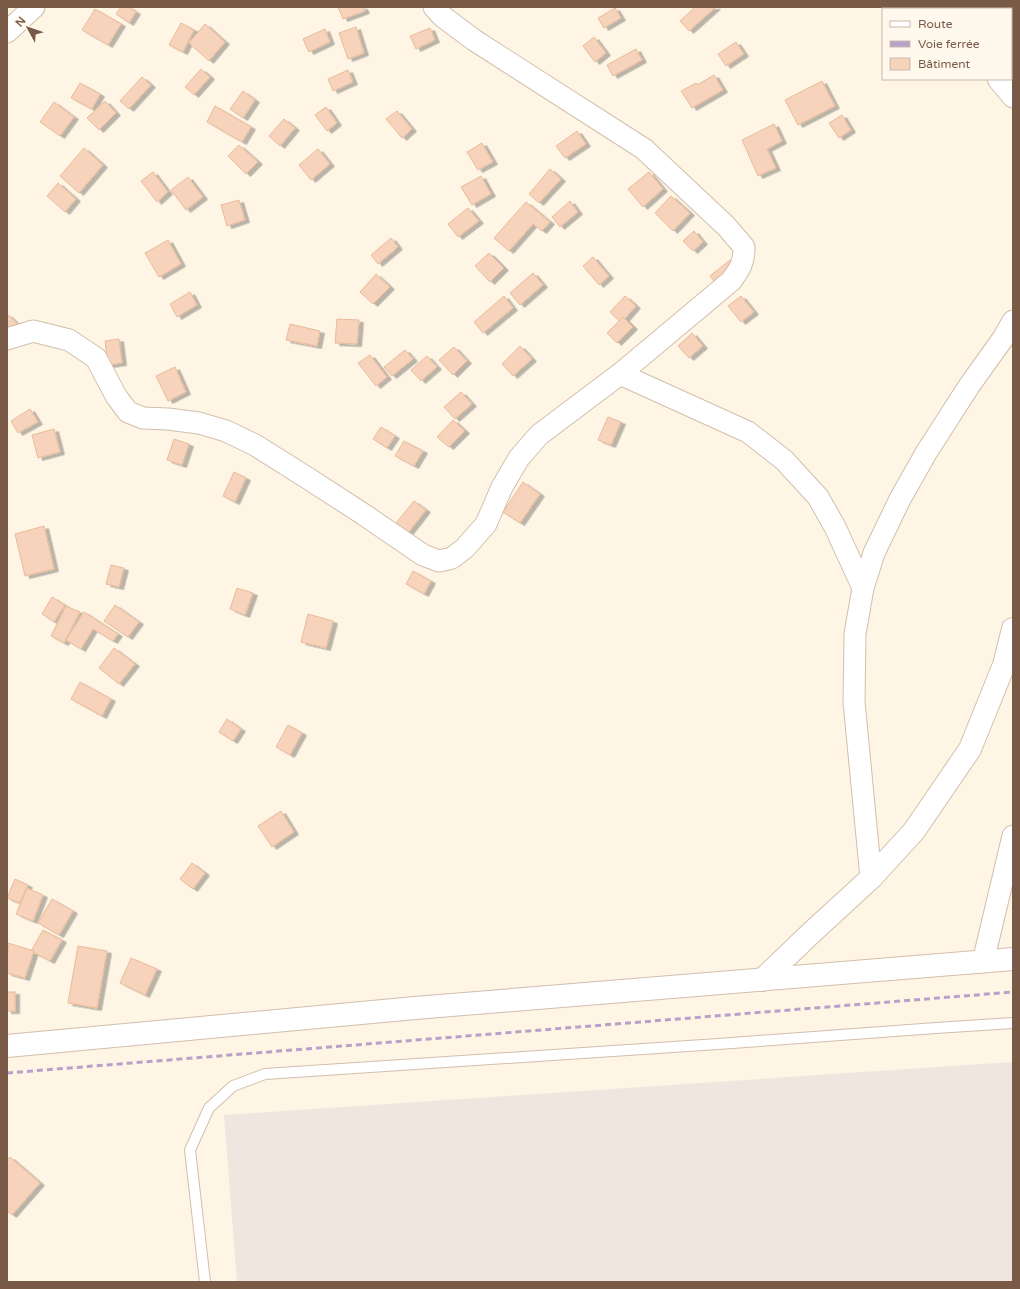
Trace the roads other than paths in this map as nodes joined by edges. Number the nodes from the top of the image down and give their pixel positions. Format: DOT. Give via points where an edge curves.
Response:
graph roads {
  1 [pos="34,7"];
  2 [pos="434,7"];
  3 [pos="7,32"];
  4 [pos="999,80"];
  5 [pos="1013,97"];
  6 [pos="1013,321"];
  7 [pos="7,339"];
  8 [pos="620,374"];
  9 [pos="863,588"];
  10 [pos="1013,629"];
  11 [pos="1013,836"];
  12 [pos="871,878"];
  13 [pos="1013,959"];
  14 [pos="983,962"];
  15 [pos="762,980"];
  16 [pos="1013,1023"];
  17 [pos="7,1046"];
  18 [pos="205,1282"];
  1 -- 3 [label="street"];
  2 -- 8 [label="street" via="474,40 644,148 726,226 744,247 744,260 731,281"];
  4 -- 5 [label="street"];
  6 -- 9 [label="street" via="969,386 900,498 874,552"];
  7 -- 8 [label="street" via="33,331 70,340 96,358 116,396 128,412 143,418 199,423 226,431 254,445 423,555 439,561 452,558 465,548 486,524 519,458 539,435"];
  8 -- 9 [label="street" via="748,432 784,460 818,497"];
  9 -- 12 [label="street" via="855,634 854,702"];
  10 -- 12 [label="street" via="1004,665 970,749 914,831"];
  11 -- 14 [label="street"];
  12 -- 15 [label="street"];
  13 -- 14 [label="street"];
  14 -- 15 [label="street"];
  15 -- 17 [label="street"];
  16 -- 18 [label="lane" via="265,1074 232,1086 209,1108 190,1150"];
}
